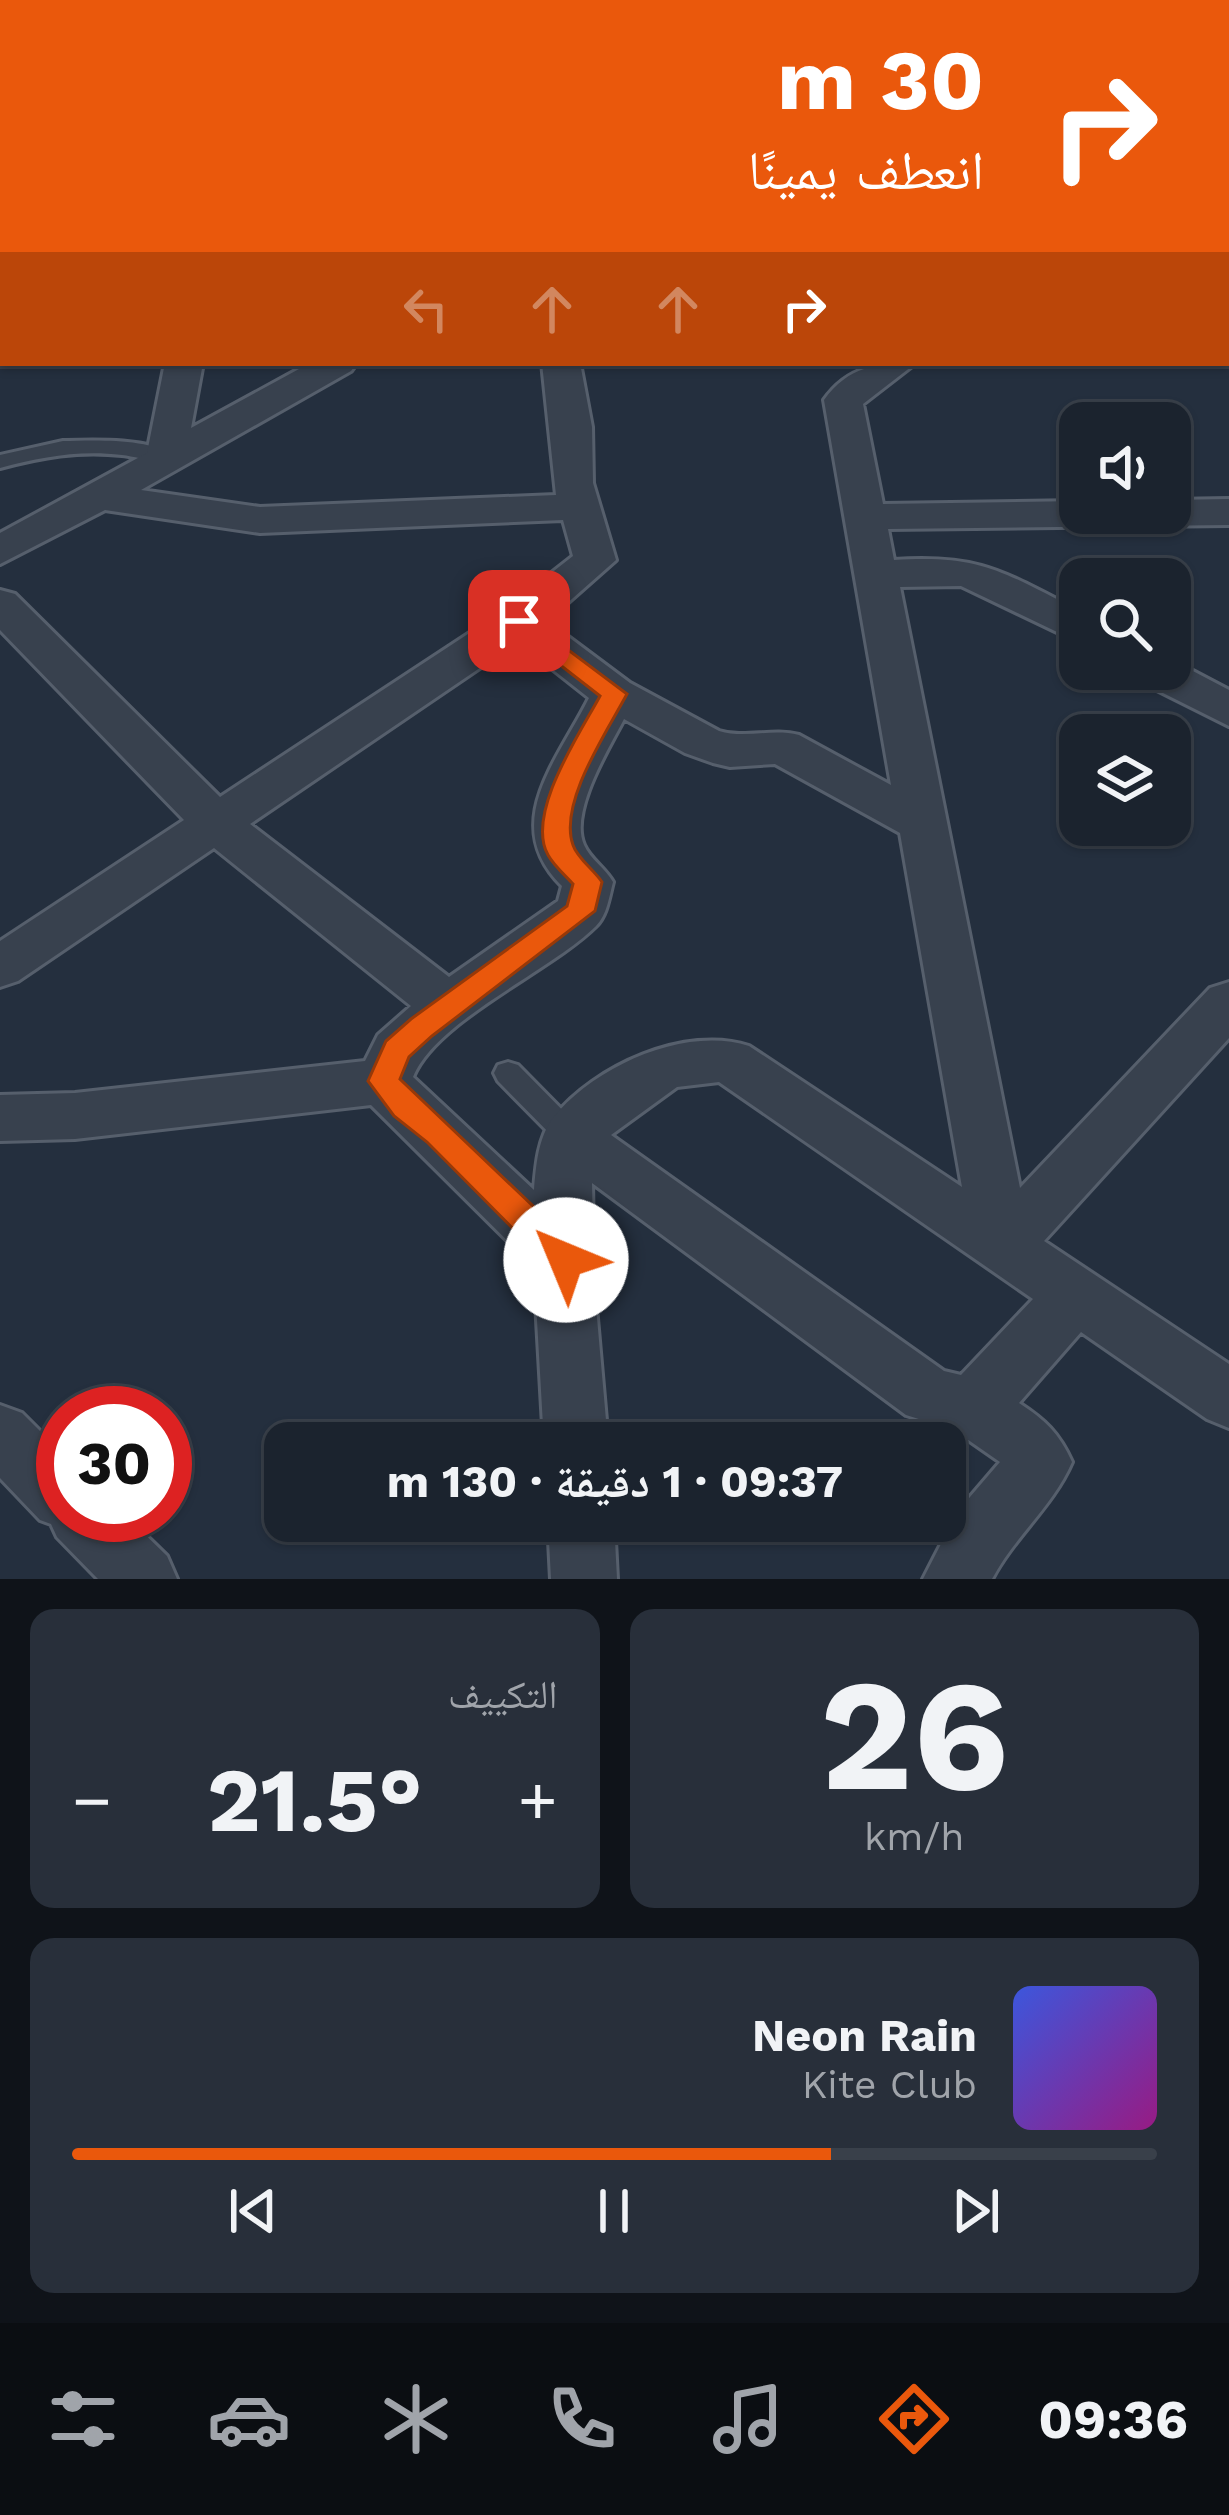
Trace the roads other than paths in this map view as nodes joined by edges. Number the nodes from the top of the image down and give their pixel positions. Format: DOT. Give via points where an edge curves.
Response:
graph roads {
  1 [pos="183,366"];
  2 [pos="332,366"];
  3 [pos="562,366"];
  4 [pos="893,366"];
  5 [pos="166,456"];
  6 [pos="0,462"];
  7 [pos="98,496"];
  8 [pos="581,507"];
  9 [pos="1229,512"];
  10 [pos="865,517"];
  11 [pos="0,551"];
  12 [pos="876,575"];
  13 [pos="0,604"];
  14 [pos="1059,618"];
  15 [pos="519,621"];
  16 [pos="1191,690"];
  17 [pos="614,694"];
  18 [pos="1229,710"];
  19 [pos="923,824"];
  20 [pos="218,826"];
  21 [pos="0,968"];
  22 [pos="1229,1004"];
  23 [pos="448,1006"];
  24 [pos="508,1073"];
  25 [pos="384,1081"];
  26 [pos="0,1118"];
  27 [pos="571,1137"];
  28 [pos="1002,1246"];
  29 [pos="566,1260"];
  30 [pos="1077,1293"];
  31 [pos="1229,1399"];
  32 [pos="970,1406"];
  33 [pos="575,1422"];
  34 [pos="0,1434"];
  35 [pos="36,1471"];
  36 [pos="107,1542"];
  37 [pos="582,1542"];
  38 [pos="144,1579"];
  39 [pos="584,1579"];
  40 [pos="956,1579"];
  1 -- 5 [label="street"];
  2 -- 5 [label="street"];
  3 -- 8 [label="street"];
  4 -- 10 [label="street" via="843,400"];
  5 -- 6 [label="lane" via="89,443 41,447"];
  5 -- 7 [label="street"];
  7 -- 8 [label="street" via="260,520"];
  7 -- 11 [label="street"];
  8 -- 15 [label="street" via="595,560"];
  9 -- 10 [label="street"];
  10 -- 12 [label="street"];
  12 -- 14 [label="street" via="974,574"];
  12 -- 19 [label="street"];
  13 -- 20 [label="street"];
  15 -- 17 [label="street"];
  15 -- 20 [label="street"];
  16 -- 18 [label="street"];
  17 -- 19 [label="street" via="730,751 782,747"];
  17 -- 23 [label="street" via="556,818 559,850 588,882 580,911"];
  19 -- 28 [label="street"];
  20 -- 21 [label="street"];
  20 -- 23 [label="street"];
  22 -- 28 [label="street"];
  23 -- 25 [label="street" via="397,1050"];
  24 -- 27 [label="lane"];
  25 -- 26 [label="street"];
  25 -- 29 [label="street"];
  27 -- 28 [label="street" via="632,1082 663,1066 730,1061"];
  27 -- 29 [label="street" via="560,1191"];
  27 -- 32 [label="street" via="928,1395"];
  28 -- 30 [label="street"];
  29 -- 33 [label="street"];
  30 -- 31 [label="street"];
  30 -- 32 [label="street"];
  32 -- 40 [label="street" via="1040,1462 981,1533"];
  34 -- 35 [label="street"];
  36 -- 38 [label="street"];
  37 -- 39 [label="street"];
}
